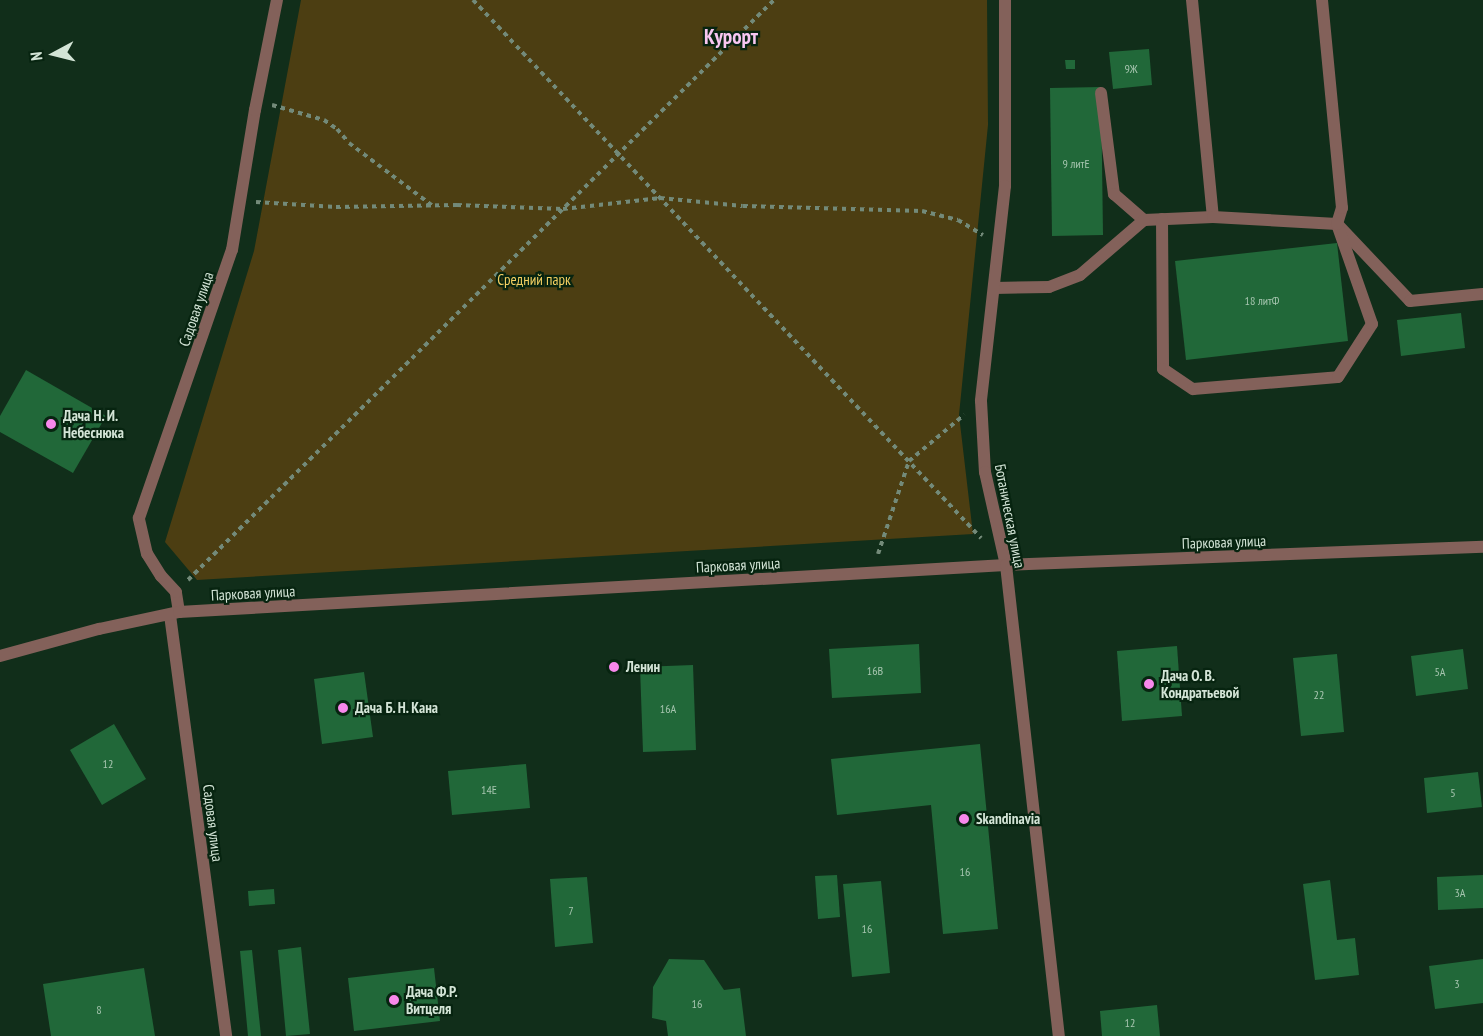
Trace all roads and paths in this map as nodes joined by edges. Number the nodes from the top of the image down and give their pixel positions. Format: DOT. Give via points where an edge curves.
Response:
graph roads {
  1 [pos="277,0"];
  2 [pos="473,0"];
  3 [pos="774,0"];
  4 [pos="1005,0"];
  5 [pos="1192,0"];
  6 [pos="1322,0"];
  7 [pos="1101,93"];
  8 [pos="257,100"];
  9 [pos="618,154"];
  10 [pos="660,198"];
  11 [pos="240,201"];
  12 [pos="434,207"];
  13 [pos="563,209"];
  14 [pos="1213,217"];
  15 [pos="1162,219"];
  16 [pos="1144,220"];
  17 [pos="1337,224"];
  18 [pos="999,245"];
  19 [pos="994,288"];
  20 [pos="1483,294"];
  21 [pos="981,401"];
  22 [pos="909,460"];
  23 [pos="982,539"];
  24 [pos="1483,547"];
  25 [pos="1006,565"];
  26 [pos="872,573"];
  27 [pos="176,592"];
  28 [pos="175,614"];
  29 [pos="0,656"];
  30 [pos="226,1036"];
  31 [pos="1059,1036"];
  1 -- 8 [label="street, Садовая улица"];
  2 -- 9 [label="path"];
  3 -- 9 [label="path"];
  4 -- 18 [label="street, Ботаническая улица" via="1005,186"];
  5 -- 14 [label="street"];
  6 -- 17 [label="street" via="1342,208"];
  7 -- 16 [label="street" via="1114,194"];
  8 -- 11 [label="street, Садовая улица"];
  8 -- 12 [label="path" via="324,120"];
  9 -- 10 [label="path"];
  9 -- 13 [label="path"];
  10 -- 13 [label="path"];
  10 -- 18 [label="path" via="743,206 922,211 958,220"];
  10 -- 22 [label="path"];
  11 -- 12 [label="path" via="336,207"];
  11 -- 27 [label="street, Садовая улица" via="232,250 139,518 147,554"];
  12 -- 13 [label="path"];
  13 -- 27 [label="path"];
  14 -- 15 [label="street"];
  14 -- 17 [label="street"];
  15 -- 16 [label="street"];
  15 -- 17 [label="street" via="1163,369 1193,389 1338,377 1372,324"];
  16 -- 19 [label="street" via="1080,275 1049,287"];
  17 -- 20 [label="street" via="1410,301"];
  18 -- 19 [label="street, Ботаническая улица"];
  19 -- 21 [label="street, Ботаническая улица"];
  21 -- 22 [label="path"];
  21 -- 25 [label="street, Ботаническая улица" via="985,472"];
  22 -- 23 [label="path"];
  22 -- 26 [label="path"];
  24 -- 25 [label="street, Парковая улица"];
  25 -- 26 [label="street, Парковая улица"];
  25 -- 31 [label="street, Ботаническая улица"];
  26 -- 28 [label="street, Парковая улица"];
  27 -- 28 [label="street, Садовая улица"];
  28 -- 29 [label="street, Парковая улица" via="99,629"];
  28 -- 30 [label="street, Садовая улица"];
}
